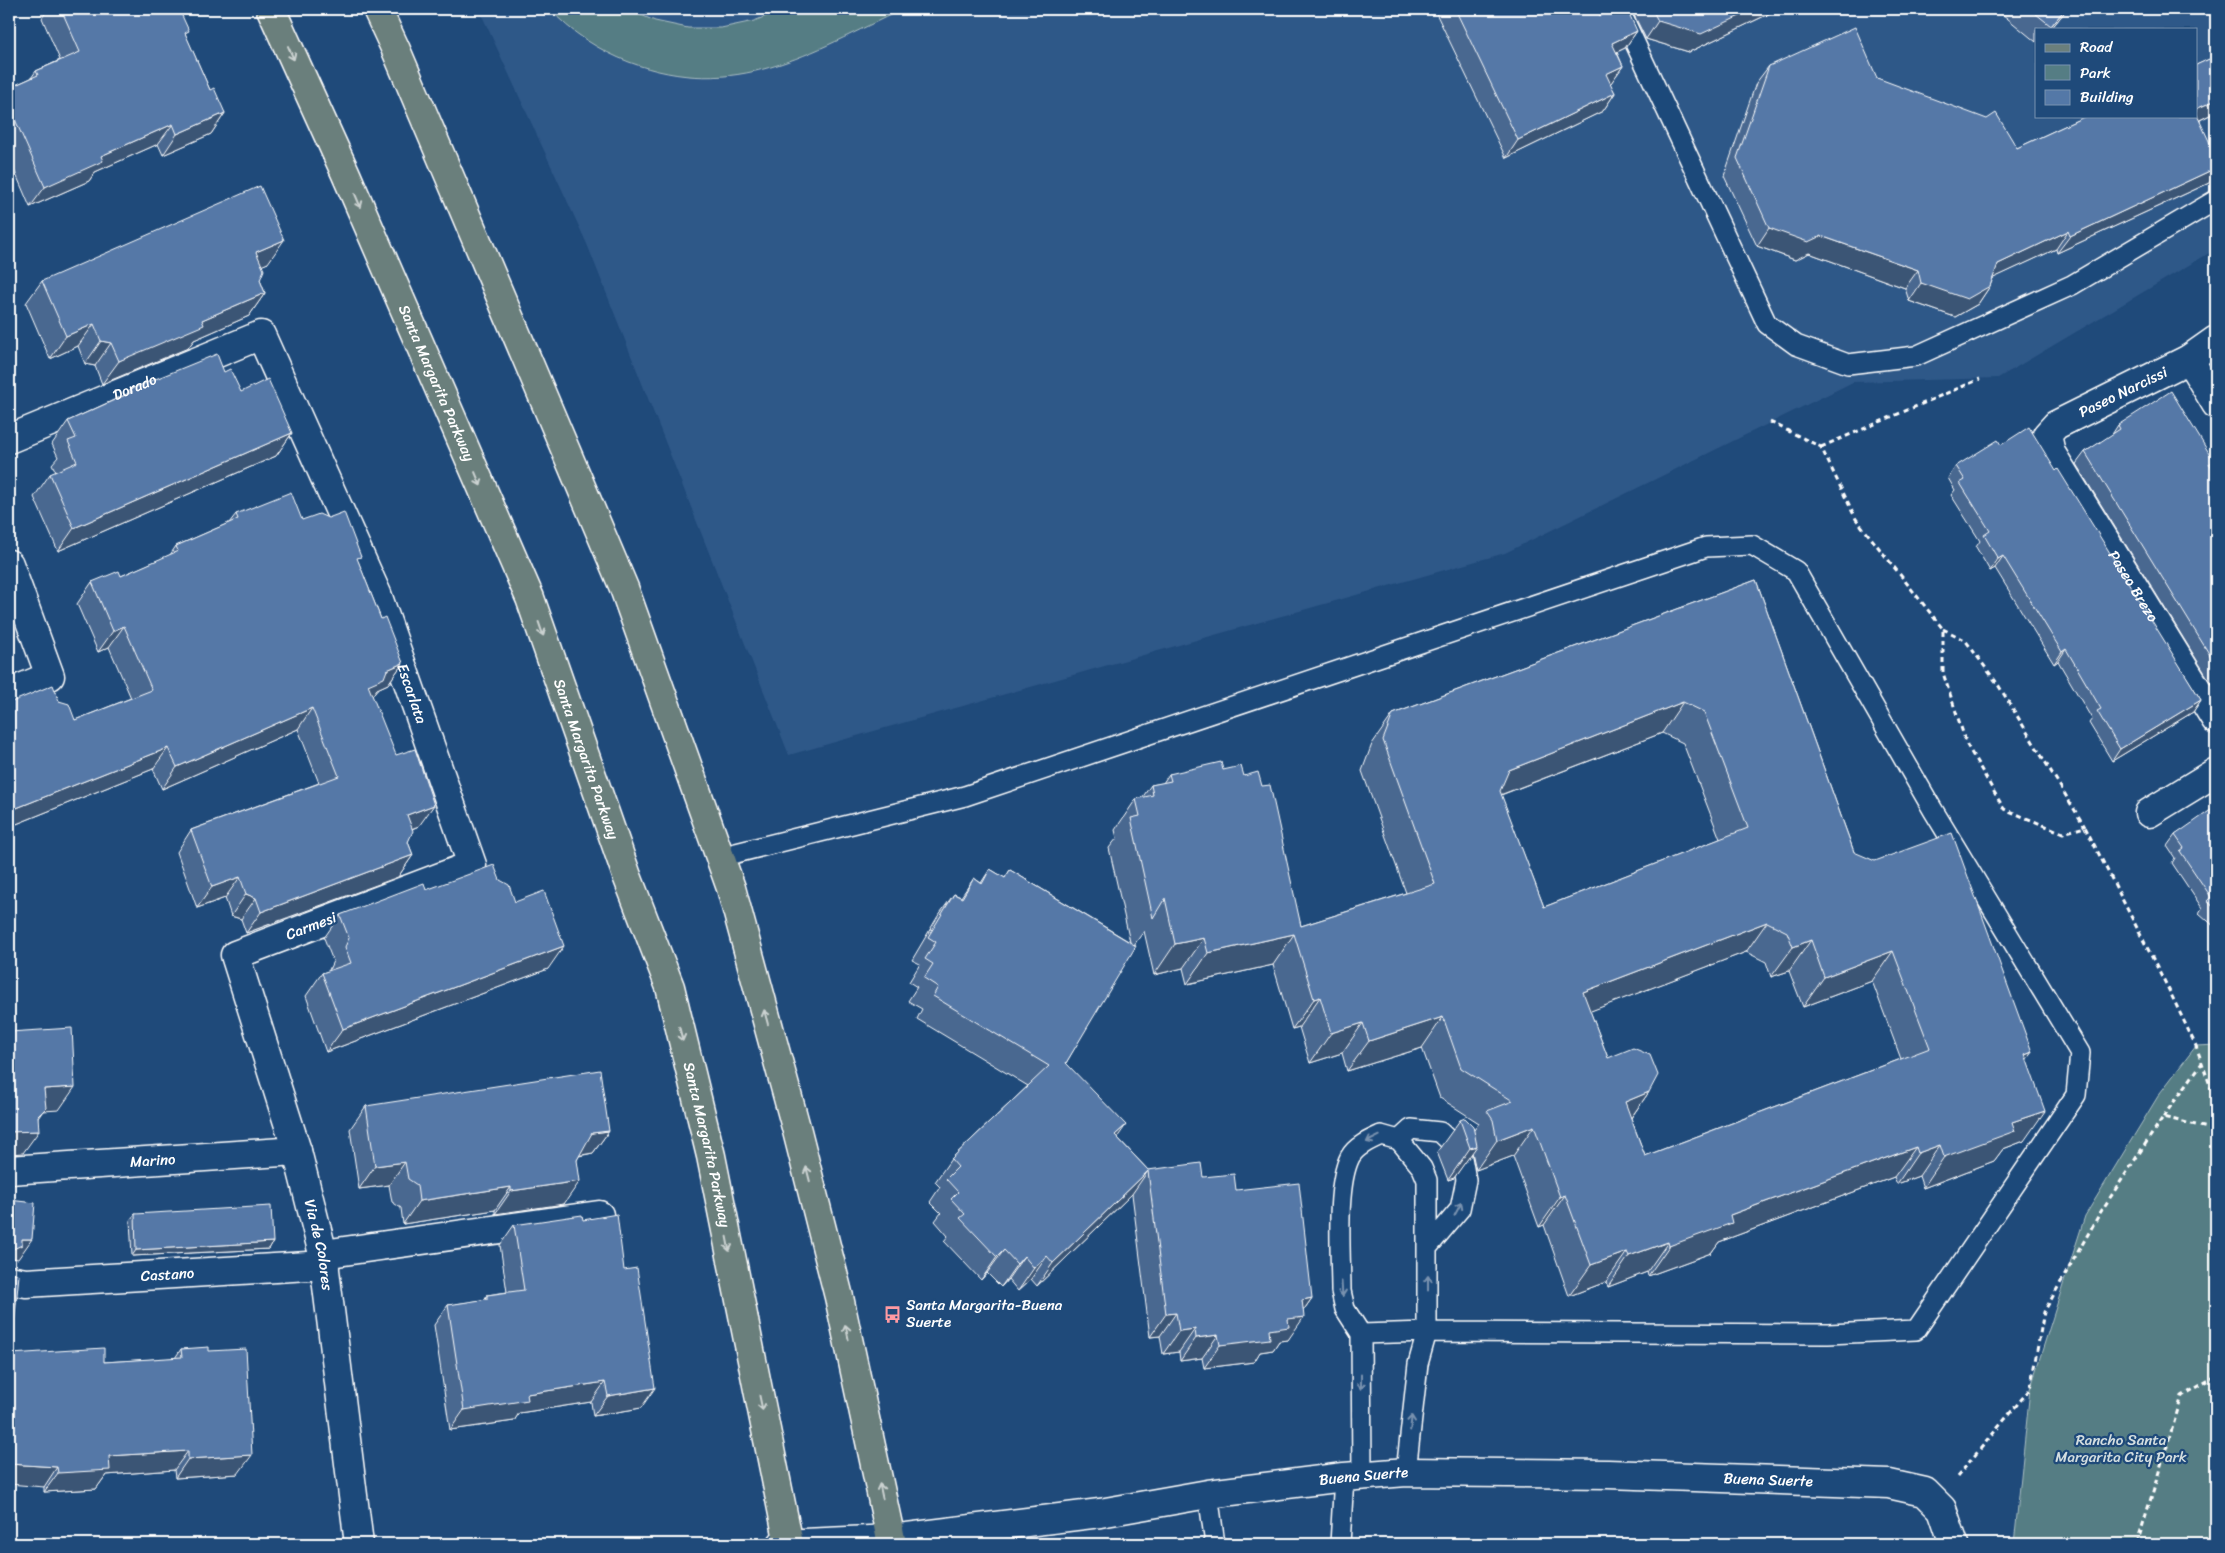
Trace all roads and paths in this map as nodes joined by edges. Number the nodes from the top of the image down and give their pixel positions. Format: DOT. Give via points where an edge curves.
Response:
graph roads {
  1 [pos="271,9"];
  2 [pos="377,9"];
  3 [pos="1619,9"];
  4 [pos="2216,200"];
  5 [pos="261,335"];
  6 [pos="2216,340"];
  7 [pos="2189,359"];
  8 [pos="1980,379"];
  9 [pos="2216,404"];
  10 [pos="1770,422"];
  11 [pos="9,439"];
  12 [pos="1822,447"];
  13 [pos="2051,453"];
  14 [pos="9,569"];
  15 [pos="1943,629"];
  16 [pos="9,693"];
  17 [pos="2216,720"];
  18 [pos="2216,772"];
  19 [pos="2149,813"];
  20 [pos="2085,827"];
  21 [pos="720,857"];
  22 [pos="472,865"];
  23 [pos="235,955"];
  24 [pos="2202,1063"];
  25 [pos="2216,1102"];
  26 [pos="2163,1117"];
  27 [pos="2216,1130"];
  28 [pos="1399,1140"];
  29 [pos="297,1151"];
  30 [pos="9,1170"];
  31 [pos="600,1215"];
  32 [pos="1428,1247"];
  33 [pos="324,1260"];
  34 [pos="9,1280"];
  35 [pos="1427,1332"];
  36 [pos="1361,1334"];
  37 [pos="2216,1376"];
  38 [pos="1406,1472"];
  39 [pos="1353,1476"];
  40 [pos="1208,1494"];
  41 [pos="1939,1505"];
  42 [pos="891,1541"];
  43 [pos="359,1544"];
  44 [pos="787,1544"];
  45 [pos="1215,1544"];
  46 [pos="1340,1544"];
  47 [pos="1954,1544"];
  48 [pos="2137,1544"];
  1 -- 44 [label="main road, Santa Margarita Parkway, one-way" via="530,598 627,876 670,987 711,1156"];
  2 -- 21 [label="main road" via="624,588"];
  3 -- 4 [label="lane" via="1767,324 1796,345 1848,364 1916,356 1925,352 2072,285"];
  5 -- 11 [label="street, Dorado"];
  5 -- 22 [label="street, Escarlata" via="377,594"];
  6 -- 7 [label="street, Paseo Narcissi"];
  7 -- 9 [label="street"];
  7 -- 13 [label="street, Paseo Narcissi" via="2056,425 2047,435"];
  8 -- 12 [label="path"];
  10 -- 12 [label="path"];
  12 -- 15 [label="path" via="1856,518"];
  13 -- 17 [label="street, Paseo Brezo"];
  14 -- 16 [label="street" via="50,676"];
  15 -- 20 [label="path" via="1965,640 1997,683"];
  15 -- 20 [label="path" via="1943,673 1967,745 2004,809 2063,833"];
  18 -- 19 [label="street"];
  20 -- 24 [label="path" via="2167,986"];
  21 -- 35 [label="lane" via="965,796 1706,547 1752,545 1796,571 1928,802 2080,1053 2076,1095 1916,1330 1828,1334"];
  42 -- 21 [label="main road, one-way" via="837,1288 792,1112"];
  22 -- 23 [label="street, Carmesi"];
  23 -- 29 [label="street, Via de Colores"];
  24 -- 25 [label="path"];
  24 -- 26 [label="path"];
  26 -- 27 [label="path"];
  26 -- 41 [label="path" via="2100,1212 2044,1312 2030,1389"];
  28 -- 32 [label="lane" via="1422,1168 1427,1180"];
  32 -- 28 [label="lane, one-way" via="1460,1209 1466,1180 1461,1152 1440,1132 1411,1130"];
  28 -- 36 [label="lane, one-way" via="1381,1135 1366,1142 1351,1156 1342,1184 1341,1292 1345,1309"];
  29 -- 30 [label="street, Marino"];
  29 -- 33 [label="street, Via de Colores"];
  31 -- 33 [label="street, Castano"];
  35 -- 32 [label="lane, one-way"];
  33 -- 34 [label="street, Castano" via="26,1283"];
  33 -- 43 [label="street, Via de Colores"];
  35 -- 36 [label="lane"];
  38 -- 35 [label="lane, one-way" via="1418,1364"];
  36 -- 39 [label="lane, one-way"];
  37 -- 48 [label="path" via="2182,1396"];
  38 -- 39 [label="street, Buena Suerte"];
  38 -- 41 [label="street, Buena Suerte" via="1608,1474 1889,1484 1925,1492"];
  39 -- 40 [label="street, Buena Suerte"];
  39 -- 46 [label="lane"];
  40 -- 42 [label="street, Buena Suerte" via="1100,1514"];
  40 -- 45 [label="lane"];
  41 -- 47 [label="street"];
  42 -- 44 [label="street, Buena Suerte"];
}
